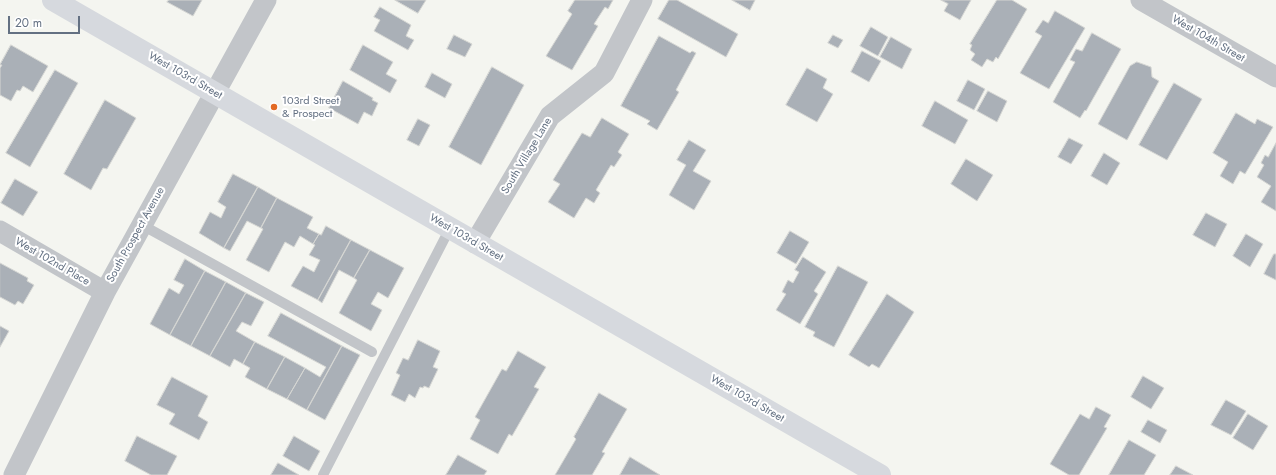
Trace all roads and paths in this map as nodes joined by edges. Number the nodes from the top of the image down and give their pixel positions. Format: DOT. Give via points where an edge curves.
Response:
graph roads {
  1 [pos="53,0"];
  2 [pos="266,0"];
  3 [pos="642,0"];
  4 [pos="1141,0"];
  5 [pos="1276,77"];
  6 [pos="214,93"];
  7 [pos="142,225"];
  8 [pos="450,228"];
  9 [pos="0,231"];
  10 [pos="475,243"];
  11 [pos="105,292"];
  12 [pos="372,352"];
  13 [pos="14,475"];
  14 [pos="323,475"];
  15 [pos="880,475"];
  1 -- 6 [label="main road, West 103rd Street"];
  2 -- 6 [label="street, South Prospect Avenue"];
  3 -- 10 [label="street, South Village Lane" via="604,73 550,116"];
  4 -- 5 [label="street, West 104th Street"];
  6 -- 7 [label="street, South Prospect Avenue"];
  6 -- 8 [label="main road, West 103rd Street"];
  7 -- 11 [label="street, South Prospect Avenue"];
  7 -- 12 [label="lane"];
  8 -- 10 [label="main road, West 103rd Street"];
  8 -- 14 [label="lane"];
  9 -- 11 [label="street, West 102nd Place"];
  10 -- 15 [label="main road, West 103rd Street"];
  11 -- 13 [label="street, South Prospect Avenue"];
}
